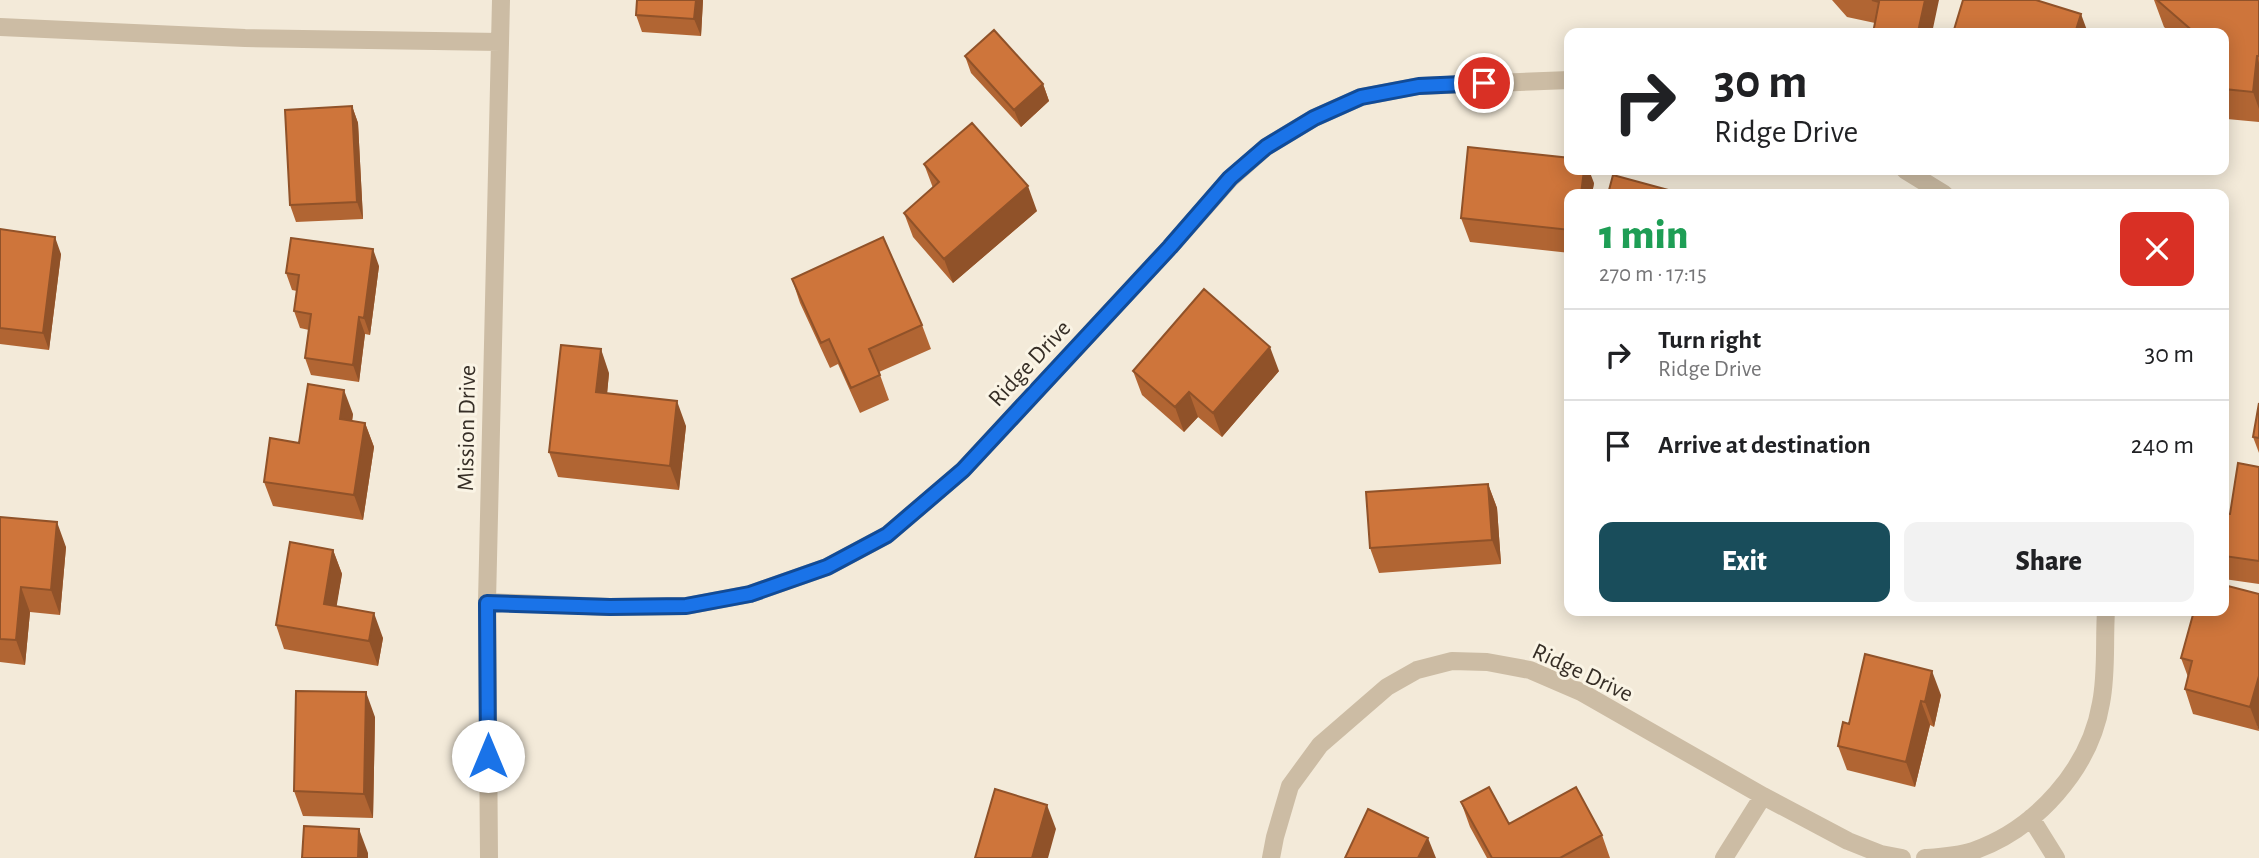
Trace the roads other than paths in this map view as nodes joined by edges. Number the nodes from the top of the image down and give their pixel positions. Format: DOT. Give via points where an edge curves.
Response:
graph roads {
  1 [pos="501,0"];
  2 [pos="0,27"];
  3 [pos="500,42"];
  4 [pos="1564,80"];
  5 [pos="1913,175"];
  6 [pos="1936,189"];
  7 [pos="487,603"];
  8 [pos="2106,616"];
  9 [pos="1763,796"];
  10 [pos="2031,818"];
  11 [pos="489,858"];
  12 [pos="1271,858"];
  13 [pos="1724,858"];
  14 [pos="1902,858"];
  15 [pos="1924,858"];
  16 [pos="2056,858"];
  1 -- 3 [label="street, Mission Drive"];
  2 -- 3 [label="street" via="245,38"];
  3 -- 7 [label="street, Mission Drive"];
  4 -- 7 [label="street, Ridge Drive" via="1419,86 1361,97 1266,147 1230,178 963,470 887,535 827,567 750,594 686,606"];
  5 -- 6 [label="street"];
  7 -- 11 [label="street, Mission Drive"];
  8 -- 10 [label="street" via="2102,702 2092,736 2058,792"];
  9 -- 12 [label="street, Ridge Drive" via="1581,692 1530,670 1452,661 1417,670 1387,687 1320,745 1290,786"];
  9 -- 13 [label="street"];
  9 -- 14 [label="street, Ridge Drive" via="1849,841"];
  10 -- 15 [label="street" via="1972,851"];
  10 -- 16 [label="street"];
}
